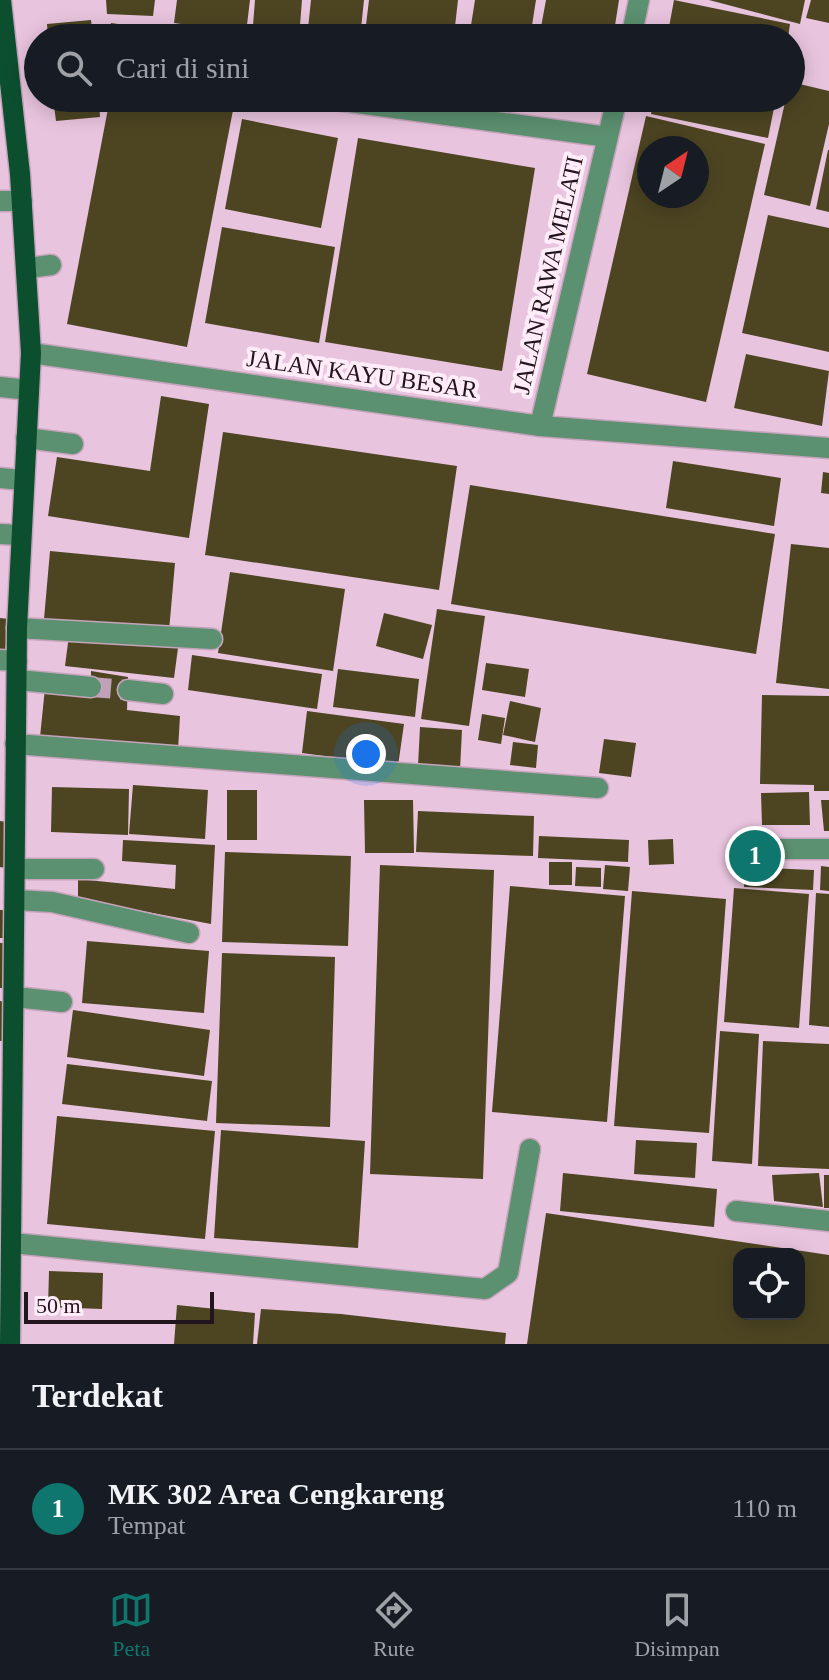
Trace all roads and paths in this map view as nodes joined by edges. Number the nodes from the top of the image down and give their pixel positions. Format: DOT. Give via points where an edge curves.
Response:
graph roads {
  1 [pos="1,0"];
  2 [pos="639,0"];
  3 [pos="634,24"];
  4 [pos="423,112"];
  5 [pos="614,112"];
  6 [pos="608,137"];
  7 [pos="0,201"];
  8 [pos="22,201"];
  9 [pos="51,265"];
  10 [pos="28,268"];
  11 [pos="31,353"];
  12 [pos="0,387"];
  13 [pos="29,390"];
  14 [pos="540,426"];
  15 [pos="26,438"];
  16 [pos="73,444"];
  17 [pos="829,448"];
  18 [pos="0,478"];
  19 [pos="22,480"];
  20 [pos="10,534"];
  21 [pos="17,628"];
  22 [pos="212,639"];
  23 [pos="10,676"];
  24 [pos="91,687"];
  25 [pos="128,690"];
  26 [pos="163,694"];
  27 [pos="15,744"];
  28 [pos="598,788"];
  29 [pos="7,802"];
  30 [pos="779,849"];
  31 [pos="829,849"];
  32 [pos="15,869"];
  33 [pos="94,869"];
  34 [pos="15,900"];
  35 [pos="189,933"];
  36 [pos="10,994"];
  37 [pos="62,1002"];
  38 [pos="6,1127"];
  39 [pos="530,1149"];
  40 [pos="736,1211"];
  41 [pos="829,1221"];
  42 [pos="12,1243"];
  43 [pos="7,1335"];
  1 -- 8 [label="main road"];
  2 -- 3 [label="street"];
  4 -- 6 [label="street, JALAN RAWA MELATI"];
  5 -- 6 [label="street, JALAN RAWA MELATI"];
  6 -- 14 [label="street, JALAN RAWA MELATI"];
  7 -- 8 [label="street"];
  8 -- 10 [label="main road"];
  9 -- 10 [label="street"];
  10 -- 11 [label="main road"];
  11 -- 13 [label="main road"];
  11 -- 14 [label="street, JALAN KAYU BESAR"];
  12 -- 13 [label="street"];
  13 -- 15 [label="main road"];
  14 -- 17 [label="street, JALAN KAYU BESAR"];
  15 -- 16 [label="street"];
  15 -- 19 [label="main road"];
  18 -- 19 [label="street"];
  19 -- 20 [label="main road"];
  20 -- 21 [label="main road"];
  21 -- 22 [label="street"];
  21 -- 23 [label="main road"];
  23 -- 24 [label="street"];
  23 -- 27 [label="main road"];
  25 -- 26 [label="street"];
  27 -- 28 [label="street"];
  27 -- 29 [label="main road"];
  29 -- 32 [label="main road"];
  30 -- 31 [label="street"];
  32 -- 33 [label="street"];
  32 -- 34 [label="main road"];
  34 -- 35 [label="street" via="52,902"];
  34 -- 36 [label="main road"];
  36 -- 37 [label="street"];
  36 -- 38 [label="main road"];
  38 -- 42 [label="main road"];
  39 -- 42 [label="street" via="508,1273 485,1289"];
  40 -- 41 [label="street"];
  42 -- 43 [label="main road"];
}
